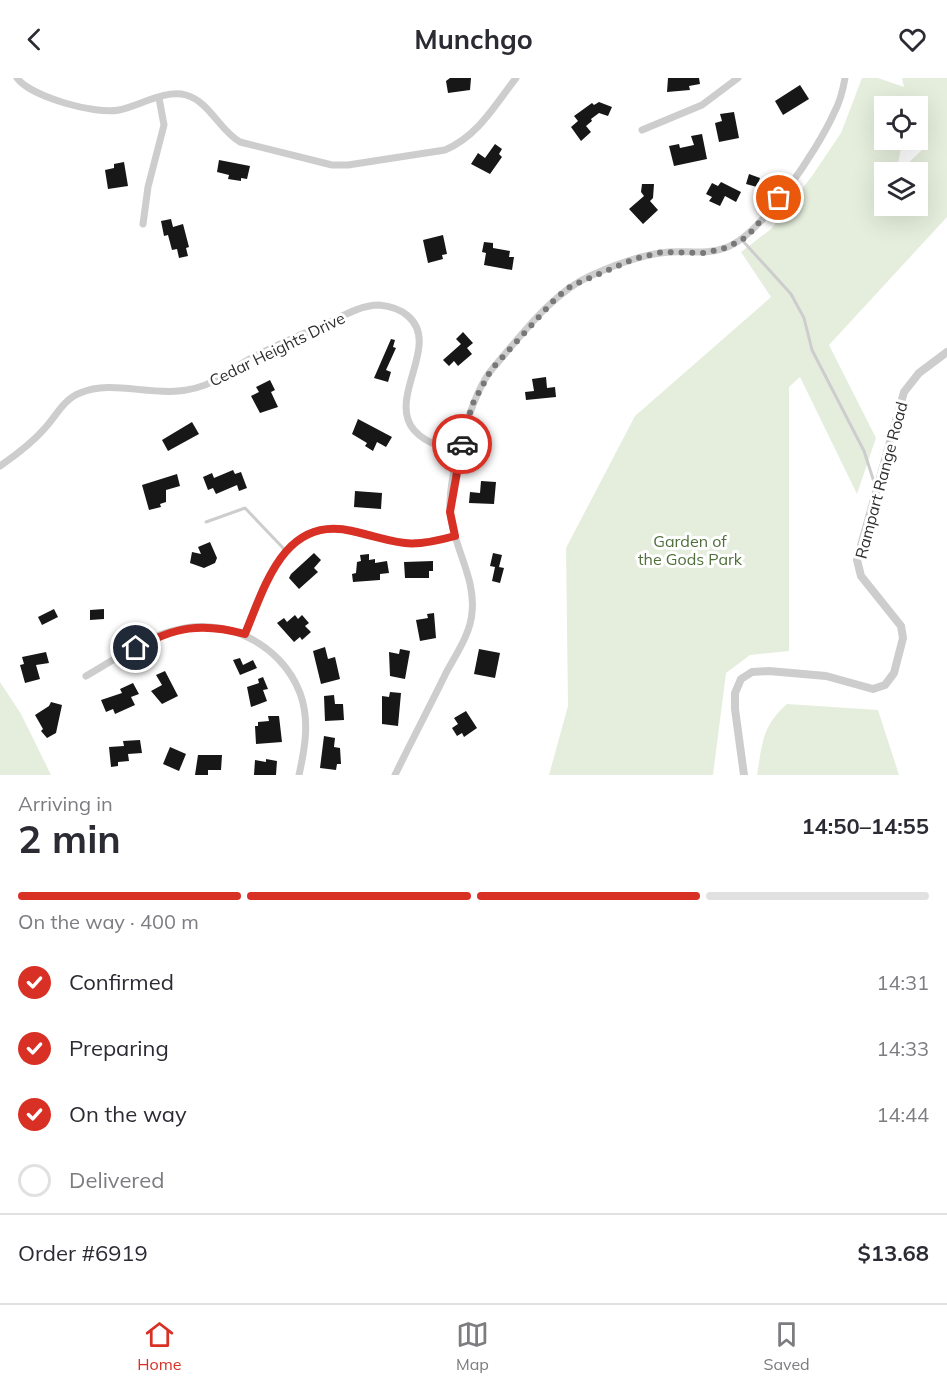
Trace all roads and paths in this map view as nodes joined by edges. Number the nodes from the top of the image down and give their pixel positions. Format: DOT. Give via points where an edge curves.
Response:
graph roads {
  1 [pos="17,78"];
  2 [pos="516,78"];
  3 [pos="738,78"];
  4 [pos="845,78"];
  5 [pos="159,98"];
  6 [pos="642,130"];
  7 [pos="143,224"];
  8 [pos="742,240"];
  9 [pos="947,352"];
  10 [pos="460,452"];
  11 [pos="0,466"];
  12 [pos="877,489"];
  13 [pos="206,522"];
  14 [pos="455,536"];
  15 [pos="286,551"];
  16 [pos="245,634"];
  17 [pos="86,676"];
  18 [pos="299,775"];
  19 [pos="395,775"];
  20 [pos="744,775"];
  1 -- 5 [label="street" via="31,91 103,111 117,111"];
  2 -- 5 [label="street" via="479,126 457,145 348,165 332,165 240,142 197,100 183,94"];
  3 -- 6 [label="street" via="702,105"];
  4 -- 8 [label="street" via="834,114 819,140 765,219"];
  5 -- 7 [label="street" via="164,126"];
  8 -- 10 [label="street" via="705,253 662,252 634,259 571,286 491,370 472,405"];
  8 -- 12 [label="lane" via="791,294 804,318 812,350 864,451"];
  9 -- 12 [label="street, Rampart Range Road" via="919,373 904,392"];
  10 -- 11 [label="street, Cedar Heights Drive" via="436,447 422,438 407,417 405,403 417,358 417,330 410,318 397,309 378,305 357,310 273,347 190,390 102,388 79,393 62,406 25,449"];
  10 -- 14 [label="street" via="450,512"];
  12 -- 20 [label="street, Rampart Range Road" via="857,560 861,576 901,626 903,638 894,673 885,685 873,689 826,676 769,671 752,672 741,679 735,693 735,709"];
  13 -- 15 [label="lane" via="246,508"];
  14 -- 15 [label="street" via="414,545 397,544 337,529 306,536"];
  14 -- 19 [label="street" via="471,592 472,612 461,644"];
  15 -- 16 [label="street" via="271,572"];
  16 -- 17 [label="street" via="195,627 171,631"];
  16 -- 18 [label="street" via="279,660 300,694 306,738"];
}
